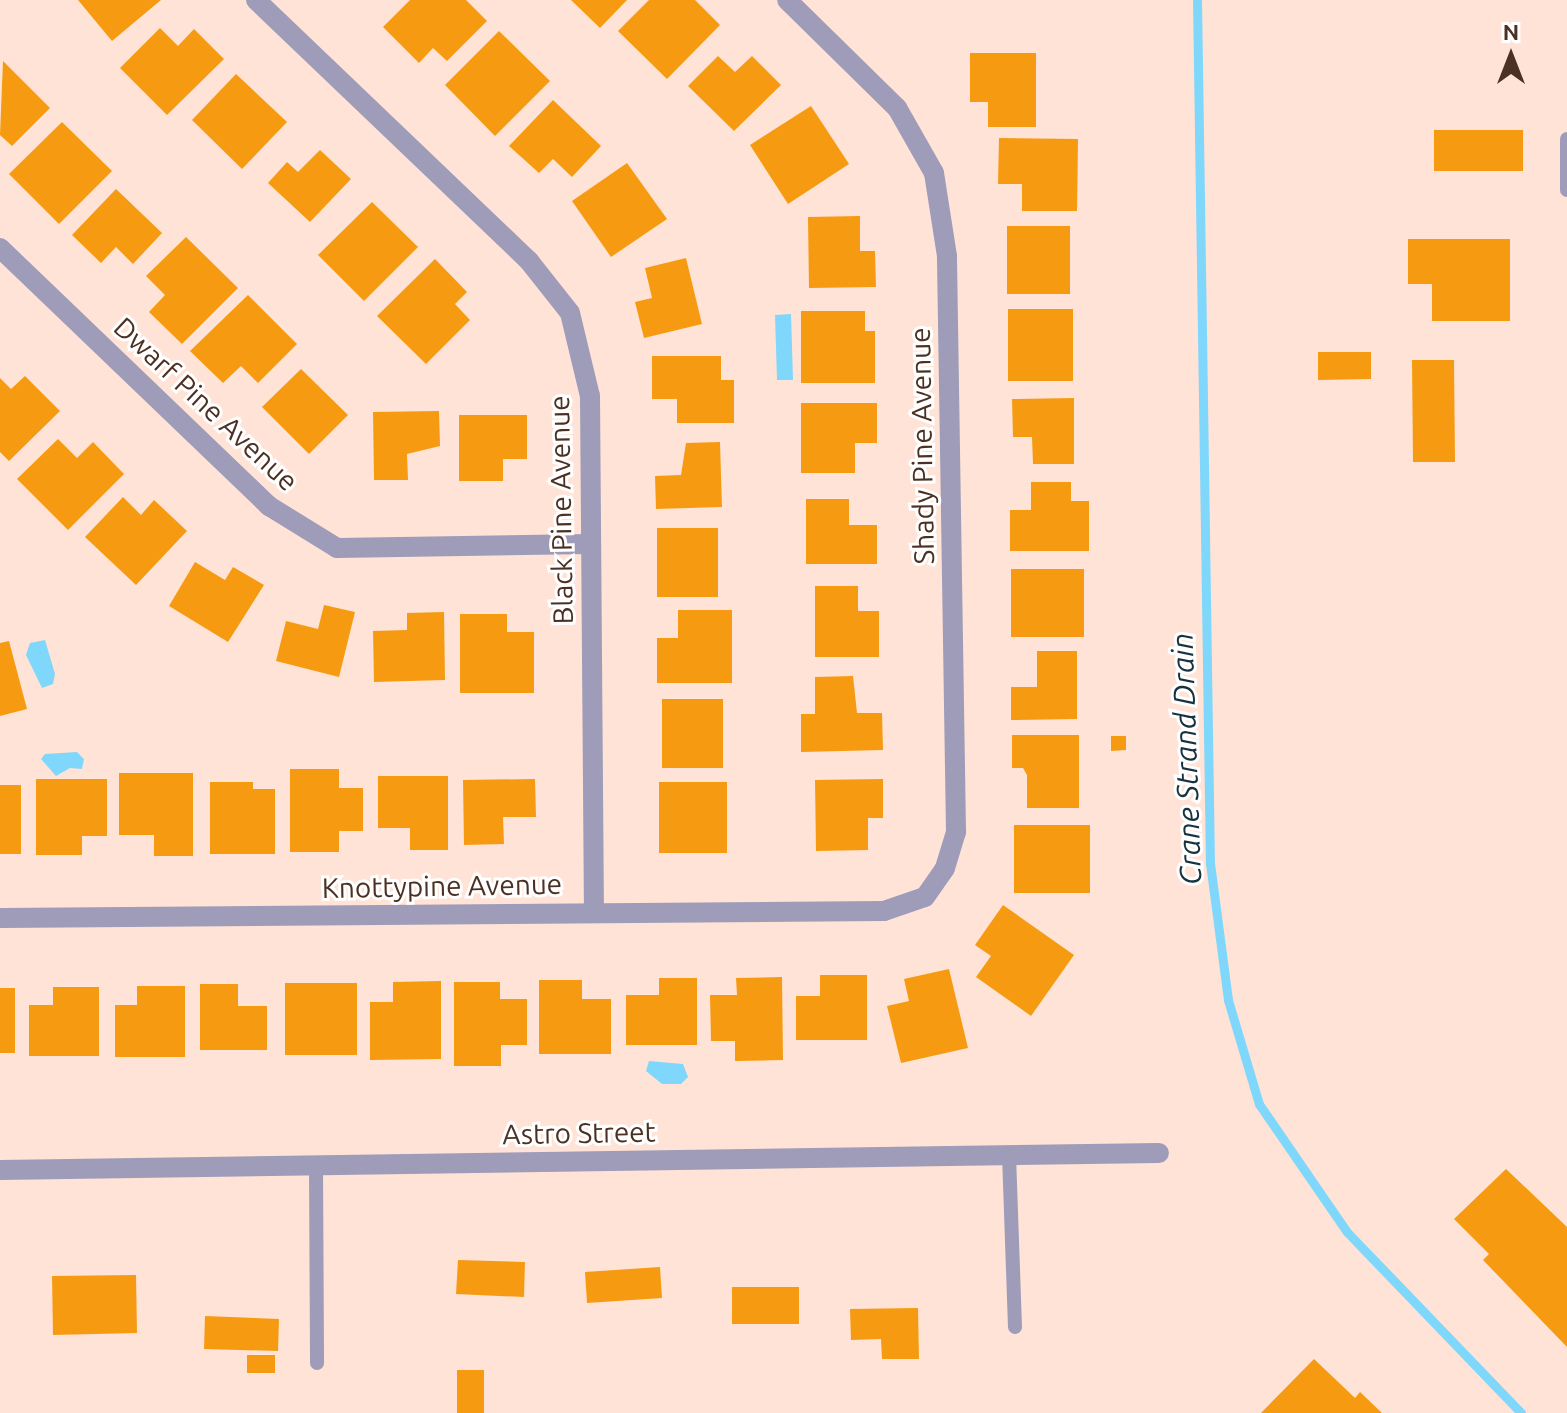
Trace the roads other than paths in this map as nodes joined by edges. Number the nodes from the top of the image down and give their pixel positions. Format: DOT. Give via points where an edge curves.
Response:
graph roads {
  1 [pos="256,0"];
  2 [pos="787,0"];
  3 [pos="1567,139"];
  4 [pos="1567,190"];
  5 [pos="0,248"];
  6 [pos="591,544"];
  7 [pos="884,911"];
  8 [pos="594,912"];
  9 [pos="0,918"];
  10 [pos="1159,1153"];
  11 [pos="1009,1155"];
  12 [pos="316,1165"];
  13 [pos="0,1170"];
  14 [pos="1015,1327"];
  15 [pos="317,1363"];
  1 -- 6 [label="street, Black Pine Avenue" via="529,261 570,313 590,396"];
  2 -- 7 [label="street, Shady Pine Avenue" via="897,108 934,173 947,256 956,832 945,868 925,897"];
  3 -- 4 [label="lane"];
  5 -- 6 [label="street, Dwarf Pine Avenue" via="269,506 337,548"];
  6 -- 8 [label="street, Black Pine Avenue"];
  7 -- 8 [label="street, Knottypine Avenue"];
  8 -- 9 [label="street, Knottypine Avenue"];
  10 -- 11 [label="street, Astro Street"];
  11 -- 12 [label="street, Astro Street"];
  11 -- 14 [label="lane"];
  12 -- 13 [label="street, Astro Street"];
  12 -- 15 [label="lane"];
}
